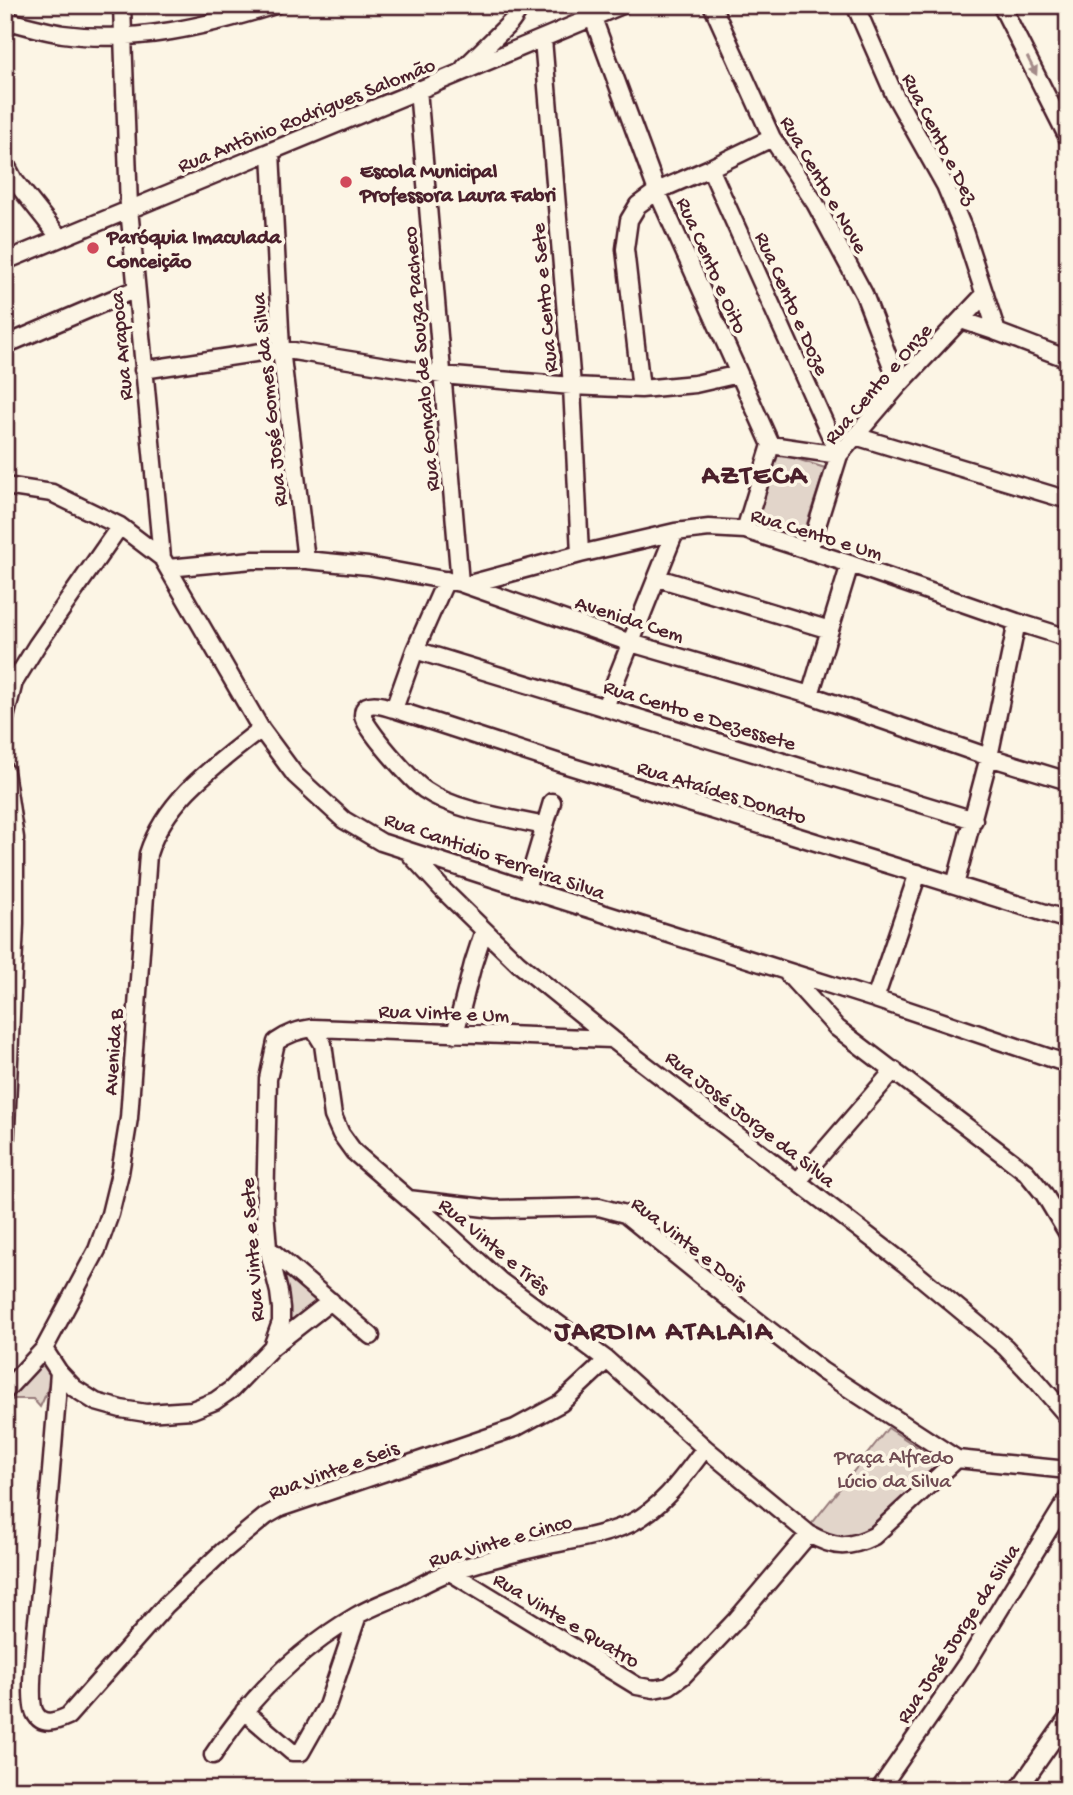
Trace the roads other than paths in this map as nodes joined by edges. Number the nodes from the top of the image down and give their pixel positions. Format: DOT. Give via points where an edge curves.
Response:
graph roads {
  1 [pos="122,5"];
  2 [pos="275,5"];
  3 [pos="523,5"];
  4 [pos="622,5"];
  5 [pos="712,5"];
  6 [pos="855,5"];
  7 [pos="1001,5"];
  8 [pos="593,18"];
  9 [pos="5,20"];
  10 [pos="122,36"];
  11 [pos="543,39"];
  12 [pos="457,75"];
  13 [pos="418,89"];
  14 [pos="772,138"];
  15 [pos="1068,138"];
  16 [pos="271,152"];
  17 [pos="5,163"];
  18 [pos="709,168"];
  19 [pos="657,191"];
  20 [pos="129,208"];
  21 [pos="60,238"];
  22 [pos="5,261"];
  23 [pos="136,289"];
  24 [pos="985,294"];
  25 [pos="961,320"];
  26 [pos="998,332"];
  27 [pos="5,345"];
  28 [pos="281,349"];
  29 [pos="1068,359"];
  30 [pos="143,370"];
  31 [pos="739,374"];
  32 [pos="442,376"];
  33 [pos="572,386"];
  34 [pos="899,386"];
  35 [pos="640,389"];
  36 [pos="855,436"];
  37 [pos="771,445"];
  38 [pos="839,454"];
  39 [pos="5,486"];
  40 [pos="1068,500"];
  41 [pos="120,526"];
  42 [pos="745,530"];
  43 [pos="676,532"];
  44 [pos="809,551"];
  45 [pos="580,554"];
  46 [pos="306,560"];
  47 [pos="165,563"];
  48 [pos="850,564"];
  49 [pos="658,578"];
  50 [pos="457,583"];
  51 [pos="1017,622"];
  52 [pos="830,630"];
  53 [pos="1068,638"];
  54 [pos="631,643"];
  55 [pos="415,650"];
  56 [pos="15,682"];
  57 [pos="810,695"];
  58 [pos="5,697"];
  59 [pos="605,707"];
  60 [pos="394,709"];
  61 [pos="5,718"];
  62 [pos="261,729"];
  63 [pos="989,757"];
  64 [pos="5,771"];
  65 [pos="1068,781"];
  66 [pos="552,802"];
  67 [pos="974,820"];
  68 [pos="545,826"];
  69 [pos="408,852"];
  70 [pos="918,873"];
  71 [pos="956,885"];
  72 [pos="526,890"];
  73 [pos="1068,920"];
  74 [pos="10,924"];
  75 [pos="484,930"];
  76 [pos="786,972"];
  77 [pos="875,999"];
  78 [pos="313,1028"];
  79 [pos="455,1034"];
  80 [pos="612,1039"];
  81 [pos="276,1042"];
  82 [pos="1068,1064"];
  83 [pos="894,1070"];
  84 [pos="5,1151"];
  85 [pos="799,1181"];
  86 [pos="408,1199"];
  87 [pos="1068,1234"];
  88 [pos="268,1248"];
  89 [pos="331,1301"];
  90 [pos="371,1336"];
  91 [pos="272,1347"];
  92 [pos="44,1349"];
  93 [pos="607,1360"];
  94 [pos="59,1373"];
  95 [pos="8,1381"];
  96 [pos="1068,1418"];
  97 [pos="705,1448"];
  98 [pos="957,1459"];
  99 [pos="1068,1470"];
  100 [pos="1068,1498"];
  101 [pos="809,1534"];
  102 [pos="450,1572"];
  103 [pos="358,1615"];
  104 [pos="244,1711"];
  105 [pos="1068,1718"];
  106 [pos="1062,1738"];
  107 [pos="213,1755"];
  108 [pos="879,1790"];
  109 [pos="1018,1790"];
  1 -- 10 [label="street, Rua Arapoca"];
  2 -- 10 [label="street" via="234,18"];
  3 -- 12 [label="street"];
  4 -- 8 [label="street, Rua Antônio Rodrigues Salomão"];
  5 -- 14 [label="street, Rua Cento e Nove"];
  6 -- 24 [label="street, Rua Cento e Dez" via="894,94 945,185"];
  7 -- 15 [label="street, one-way"];
  8 -- 11 [label="street, Rua Antônio Rodrigues Salomão"];
  8 -- 19 [label="street, Rua Cento e Oito"];
  9 -- 10 [label="street" via="61,34"];
  10 -- 20 [label="street, Rua Arapoca"];
  11 -- 12 [label="street, Rua Antônio Rodrigues Salomão"];
  11 -- 33 [label="street, Rua Cento e Sete"];
  12 -- 13 [label="street, Rua Antônio Rodrigues Salomão"];
  13 -- 16 [label="street, Rua Antônio Rodrigues Salomão"];
  13 -- 32 [label="street, Rua Gonçalo de Souza Pacheco"];
  14 -- 18 [label="street"];
  14 -- 34 [label="street, Rua Cento e Nove" via="849,265"];
  16 -- 20 [label="street, Rua Antônio Rodrigues Salomão"];
  16 -- 28 [label="street, Rua José Gomes da Silva"];
  17 -- 21 [label="street"];
  18 -- 19 [label="street"];
  18 -- 38 [label="street, Rua Cento e Doze"];
  19 -- 31 [label="street, Rua Cento e Oito"];
  19 -- 35 [label="street" via="638,205 626,236"];
  20 -- 21 [label="street, Rua Antônio Rodrigues Salomão"];
  20 -- 23 [label="street, Rua Arapoca"];
  21 -- 22 [label="street, Rua Antônio Rodrigues Salomão"];
  23 -- 27 [label="street"];
  23 -- 30 [label="street, Rua Arapoca"];
  24 -- 25 [label="street, Rua Cento e Onze"];
  24 -- 26 [label="street, Rua Cento e Dez"];
  25 -- 26 [label="street"];
  25 -- 34 [label="street, Rua Cento e Onze"];
  26 -- 29 [label="street"];
  28 -- 30 [label="street"];
  28 -- 32 [label="street"];
  28 -- 46 [label="street, Rua José Gomes da Silva"];
  30 -- 47 [label="street, Rua Arapoca"];
  31 -- 35 [label="street"];
  31 -- 37 [label="street, Rua Cento e Oito"];
  32 -- 33 [label="street"];
  32 -- 50 [label="street, Rua Gonçalo de Souza Pacheco"];
  33 -- 35 [label="street"];
  33 -- 45 [label="street, Rua Cento e Sete"];
  34 -- 36 [label="street, Rua Cento e Onze"];
  36 -- 38 [label="street, Rua Cento e Onze"];
  36 -- 40 [label="street"];
  37 -- 38 [label="street"];
  37 -- 42 [label="street"];
  38 -- 44 [label="street, Rua Cento e Onze"];
  39 -- 41 [label="street, Rua Cantidio Ferreira Silva" via="51,493"];
  41 -- 47 [label="street, Rua Cantidio Ferreira Silva"];
  41 -- 56 [label="street"];
  42 -- 43 [label="street, Rua Cento e Um"];
  42 -- 44 [label="street, Rua Cento e Um"];
  43 -- 45 [label="street, Rua Cento e Um"];
  43 -- 49 [label="street"];
  44 -- 48 [label="street, Rua Cento e Um"];
  45 -- 50 [label="street, Rua Cento e Um"];
  46 -- 47 [label="street, Avenida Cem"];
  46 -- 50 [label="street, Avenida Cem"];
  47 -- 62 [label="street, Rua Cantidio Ferreira Silva"];
  48 -- 51 [label="street, Rua Cento e Um"];
  48 -- 52 [label="street"];
  49 -- 52 [label="street"];
  49 -- 54 [label="street"];
  50 -- 54 [label="street, Avenida Cem"];
  50 -- 55 [label="street"];
  51 -- 53 [label="street, Rua Cento e Um"];
  51 -- 63 [label="street"];
  52 -- 57 [label="street"];
  54 -- 57 [label="street, Avenida Cem"];
  54 -- 59 [label="street"];
  55 -- 59 [label="street, Rua Cento e Dezessete"];
  55 -- 60 [label="street"];
  56 -- 58 [label="street"];
  56 -- 61 [label="street"];
  57 -- 63 [label="street, Avenida Cem"];
  59 -- 67 [label="street, Rua Cento e Dezessete"];
  60 -- 68 [label="street, Rua Ataídes Donato" via="369,705 363,718 403,770 426,790 454,805"];
  60 -- 70 [label="street, Rua Ataídes Donato"];
  62 -- 69 [label="street, Rua Cantidio Ferreira Silva" via="295,775 344,820"];
  62 -- 92 [label="street, Avenida B" via="197,780 154,836 148,854 120,1173 97,1250"];
  63 -- 65 [label="street, Avenida Cem"];
  63 -- 67 [label="street"];
  64 -- 74 [label="street" via="15,838"];
  66 -- 68 [label="street"];
  67 -- 71 [label="street"];
  68 -- 72 [label="street"];
  69 -- 72 [label="street, Rua Cantidio Ferreira Silva"];
  69 -- 75 [label="street, Rua José Jorge da Silva"];
  70 -- 71 [label="street, Rua Ataídes Donato"];
  70 -- 77 [label="street"];
  71 -- 73 [label="street, Rua Ataídes Donato"];
  72 -- 76 [label="street, Rua Cantidio Ferreira Silva"];
  74 -- 84 [label="street"];
  75 -- 79 [label="street"];
  75 -- 80 [label="street, Rua José Jorge da Silva"];
  76 -- 77 [label="street, Rua Cantidio Ferreira Silva"];
  76 -- 83 [label="street" via="837,1028"];
  77 -- 82 [label="street, Rua Cantidio Ferreira Silva"];
  78 -- 79 [label="street, Rua Vinte e Um"];
  78 -- 81 [label="street, Rua Vinte e Um" via="295,1031"];
  78 -- 86 [label="street, Rua Vinte e Três" via="323,1044 333,1116 341,1134 354,1152"];
  79 -- 80 [label="street, Rua Vinte e Um"];
  80 -- 85 [label="street, Rua José Jorge da Silva"];
  81 -- 88 [label="street, Rua Vinte e Sete" via="268,1079"];
  83 -- 85 [label="street"];
  83 -- 87 [label="street" via="1026,1172"];
  85 -- 96 [label="street, Rua José Jorge da Silva" via="1005,1348"];
  86 -- 93 [label="street, Rua Vinte e Três" via="500,1281"];
  86 -- 98 [label="street, Rua Vinte e Dois" via="494,1209 599,1207 625,1214 822,1371"];
  88 -- 89 [label="street"];
  88 -- 91 [label="street, Rua Vinte e Sete" via="281,1308"];
  89 -- 90 [label="street"];
  89 -- 91 [label="street"];
  91 -- 94 [label="street, Rua Vinte e Sete" via="232,1389 192,1410 146,1413 121,1409 96,1402"];
  92 -- 94 [label="street, Rua Vinte e Sete"];
  92 -- 95 [label="street, Avenida B"];
  93 -- 94 [label="street, Rua Vinte e Seis" via="561,1403 515,1427 266,1516 166,1605 68,1716 46,1722 38,1718 32,1704"];
  93 -- 97 [label="street, Rua Vinte e Três"];
  97 -- 101 [label="street, Rua Vinte e Três"];
  97 -- 102 [label="street, Rua Vinte e Cinco" via="656,1506 632,1522"];
  98 -- 99 [label="street, Rua Vinte e Dois"];
  98 -- 101 [label="street" via="874,1536 859,1544 822,1542"];
  100 -- 108 [label="street, Rua José Jorge da Silva" via="967,1663"];
  101 -- 102 [label="street, Rua Vinte e Quatro" via="683,1676 669,1686 653,1689 637,1686"];
  102 -- 103 [label="street, Rua Vinte e Cinco"];
  103 -- 104 [label="street, Rua Vinte e Cinco" via="297,1658"];
  103 -- 104 [label="street" via="327,1706 302,1752 292,1752"];
  104 -- 107 [label="street, Rua Vinte e Cinco"];
  105 -- 106 [label="street"];
  106 -- 109 [label="street"];
}
